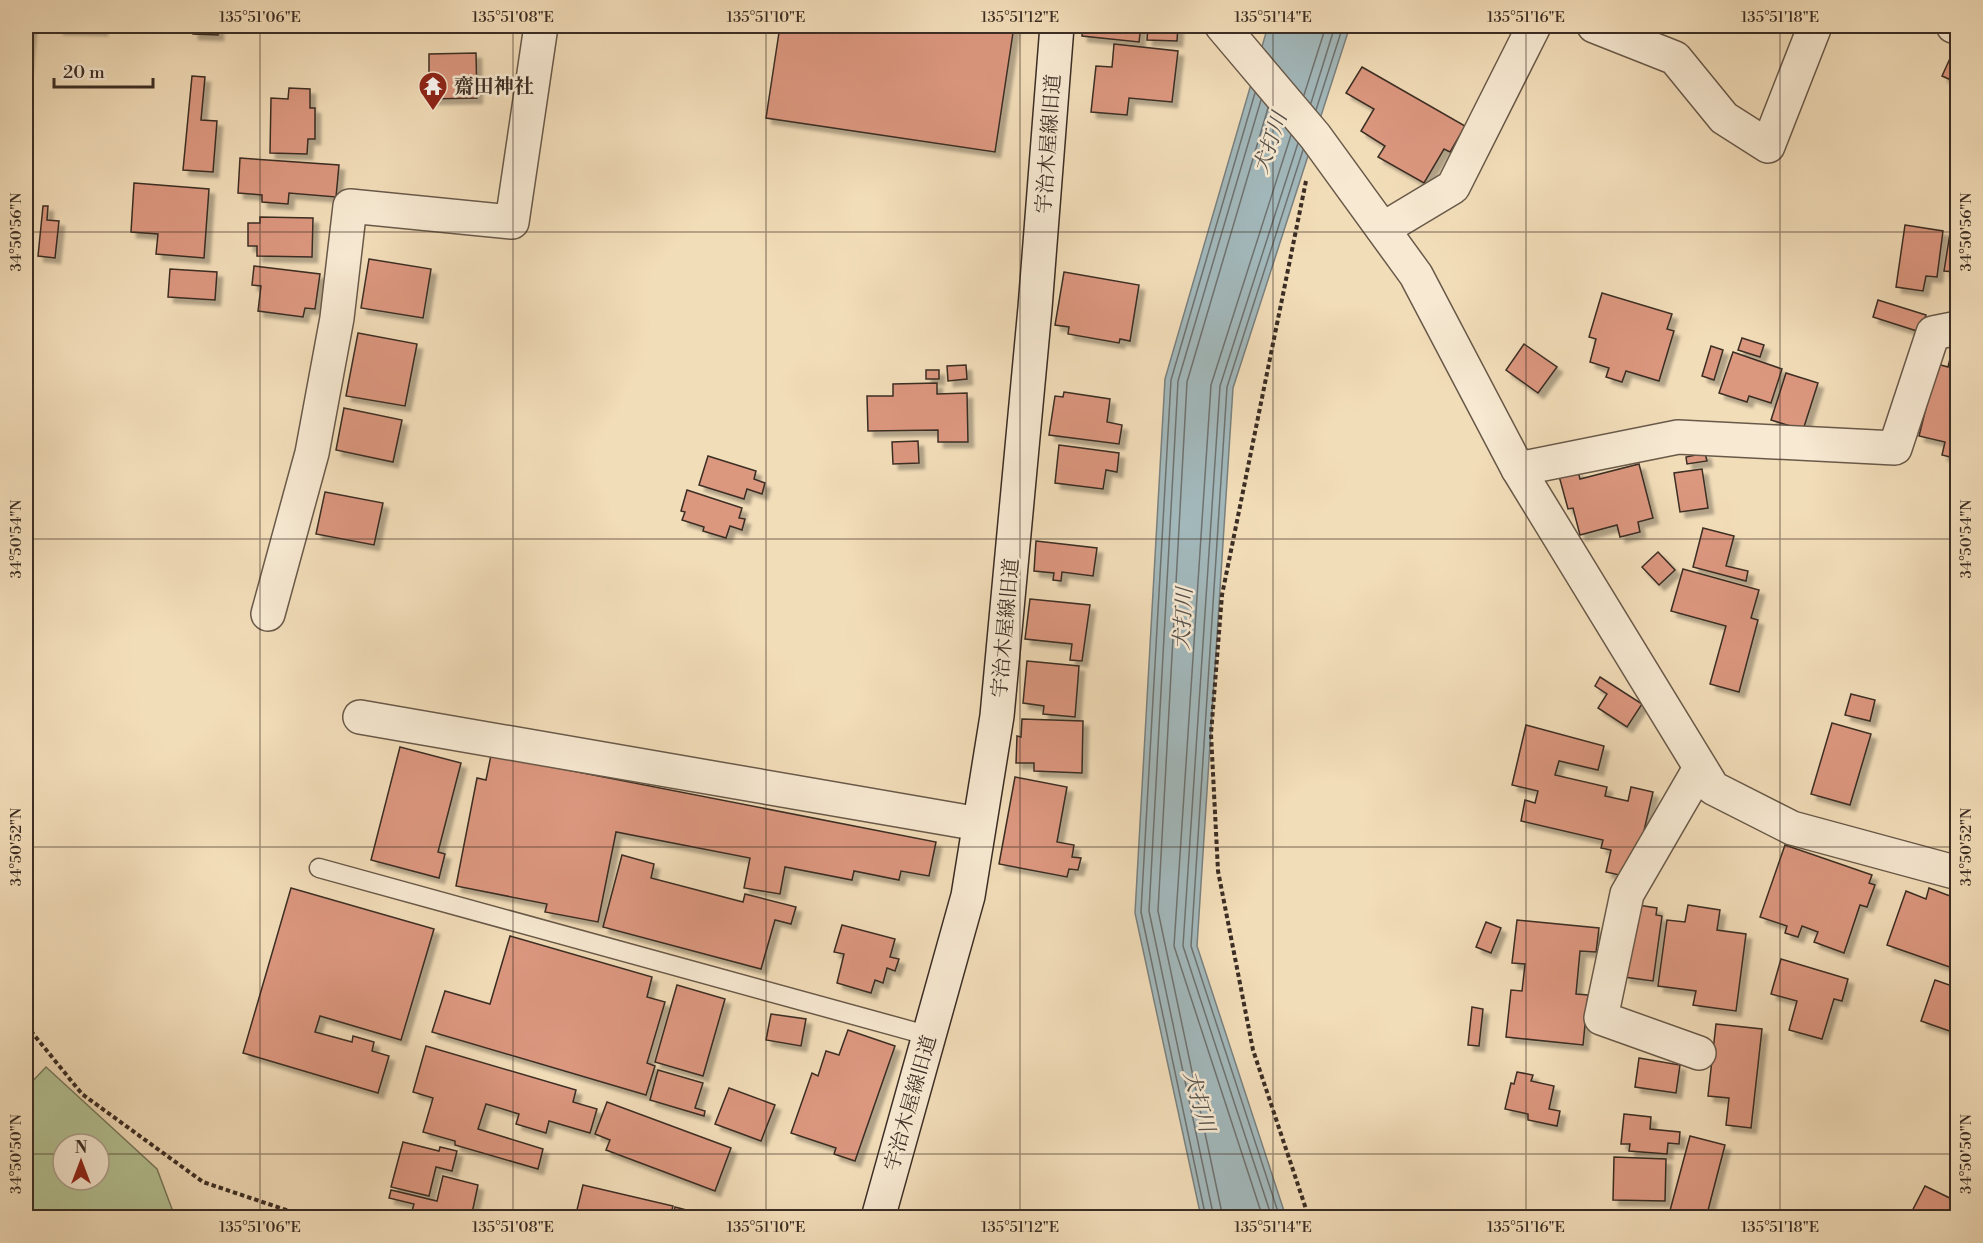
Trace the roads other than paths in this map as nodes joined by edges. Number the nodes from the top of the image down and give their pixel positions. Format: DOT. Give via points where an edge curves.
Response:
graph roads {
  1 [pos="541,26"];
  2 [pos="1057,26"];
  3 [pos="1222,26"];
  4 [pos="1534,26"];
  5 [pos="1594,26"];
  6 [pos="1815,26"];
  7 [pos="1953,26"];
  8 [pos="1958,28"];
  9 [pos="1383,229"];
  10 [pos="1958,328"];
  11 [pos="1518,469"];
  12 [pos="268,614"];
  13 [pos="360,717"];
  14 [pos="1700,768"];
  15 [pos="979,824"];
  16 [pos="319,868"];
  17 [pos="1958,873"];
  18 [pos="930,1036"];
  19 [pos="1698,1053"];
  20 [pos="878,1218"];
  1 -- 12 [label="street" via="512,222 350,206 337,318 312,453"];
  2 -- 15 [label="street, 宇治木屋線旧道" via="997,716"];
  3 -- 9 [label="street" via="1316,136"];
  4 -- 9 [label="street" via="1453,187"];
  5 -- 6 [label="street" via="1675,58 1724,118 1768,146"];
  7 -- 8 [label="street"];
  9 -- 11 [label="street" via="1416,275"];
  10 -- 11 [label="street" via="1933,333 1895,448 1678,437"];
  11 -- 14 [label="street"];
  13 -- 15 [label="street"];
  14 -- 17 [label="street" via="1713,788 1792,828"];
  14 -- 19 [label="street" via="1627,894 1601,1018"];
  15 -- 18 [label="street, 宇治木屋線旧道" via="968,896"];
  16 -- 18 [label="lane"];
  18 -- 20 [label="street, 宇治木屋線旧道"];
}
